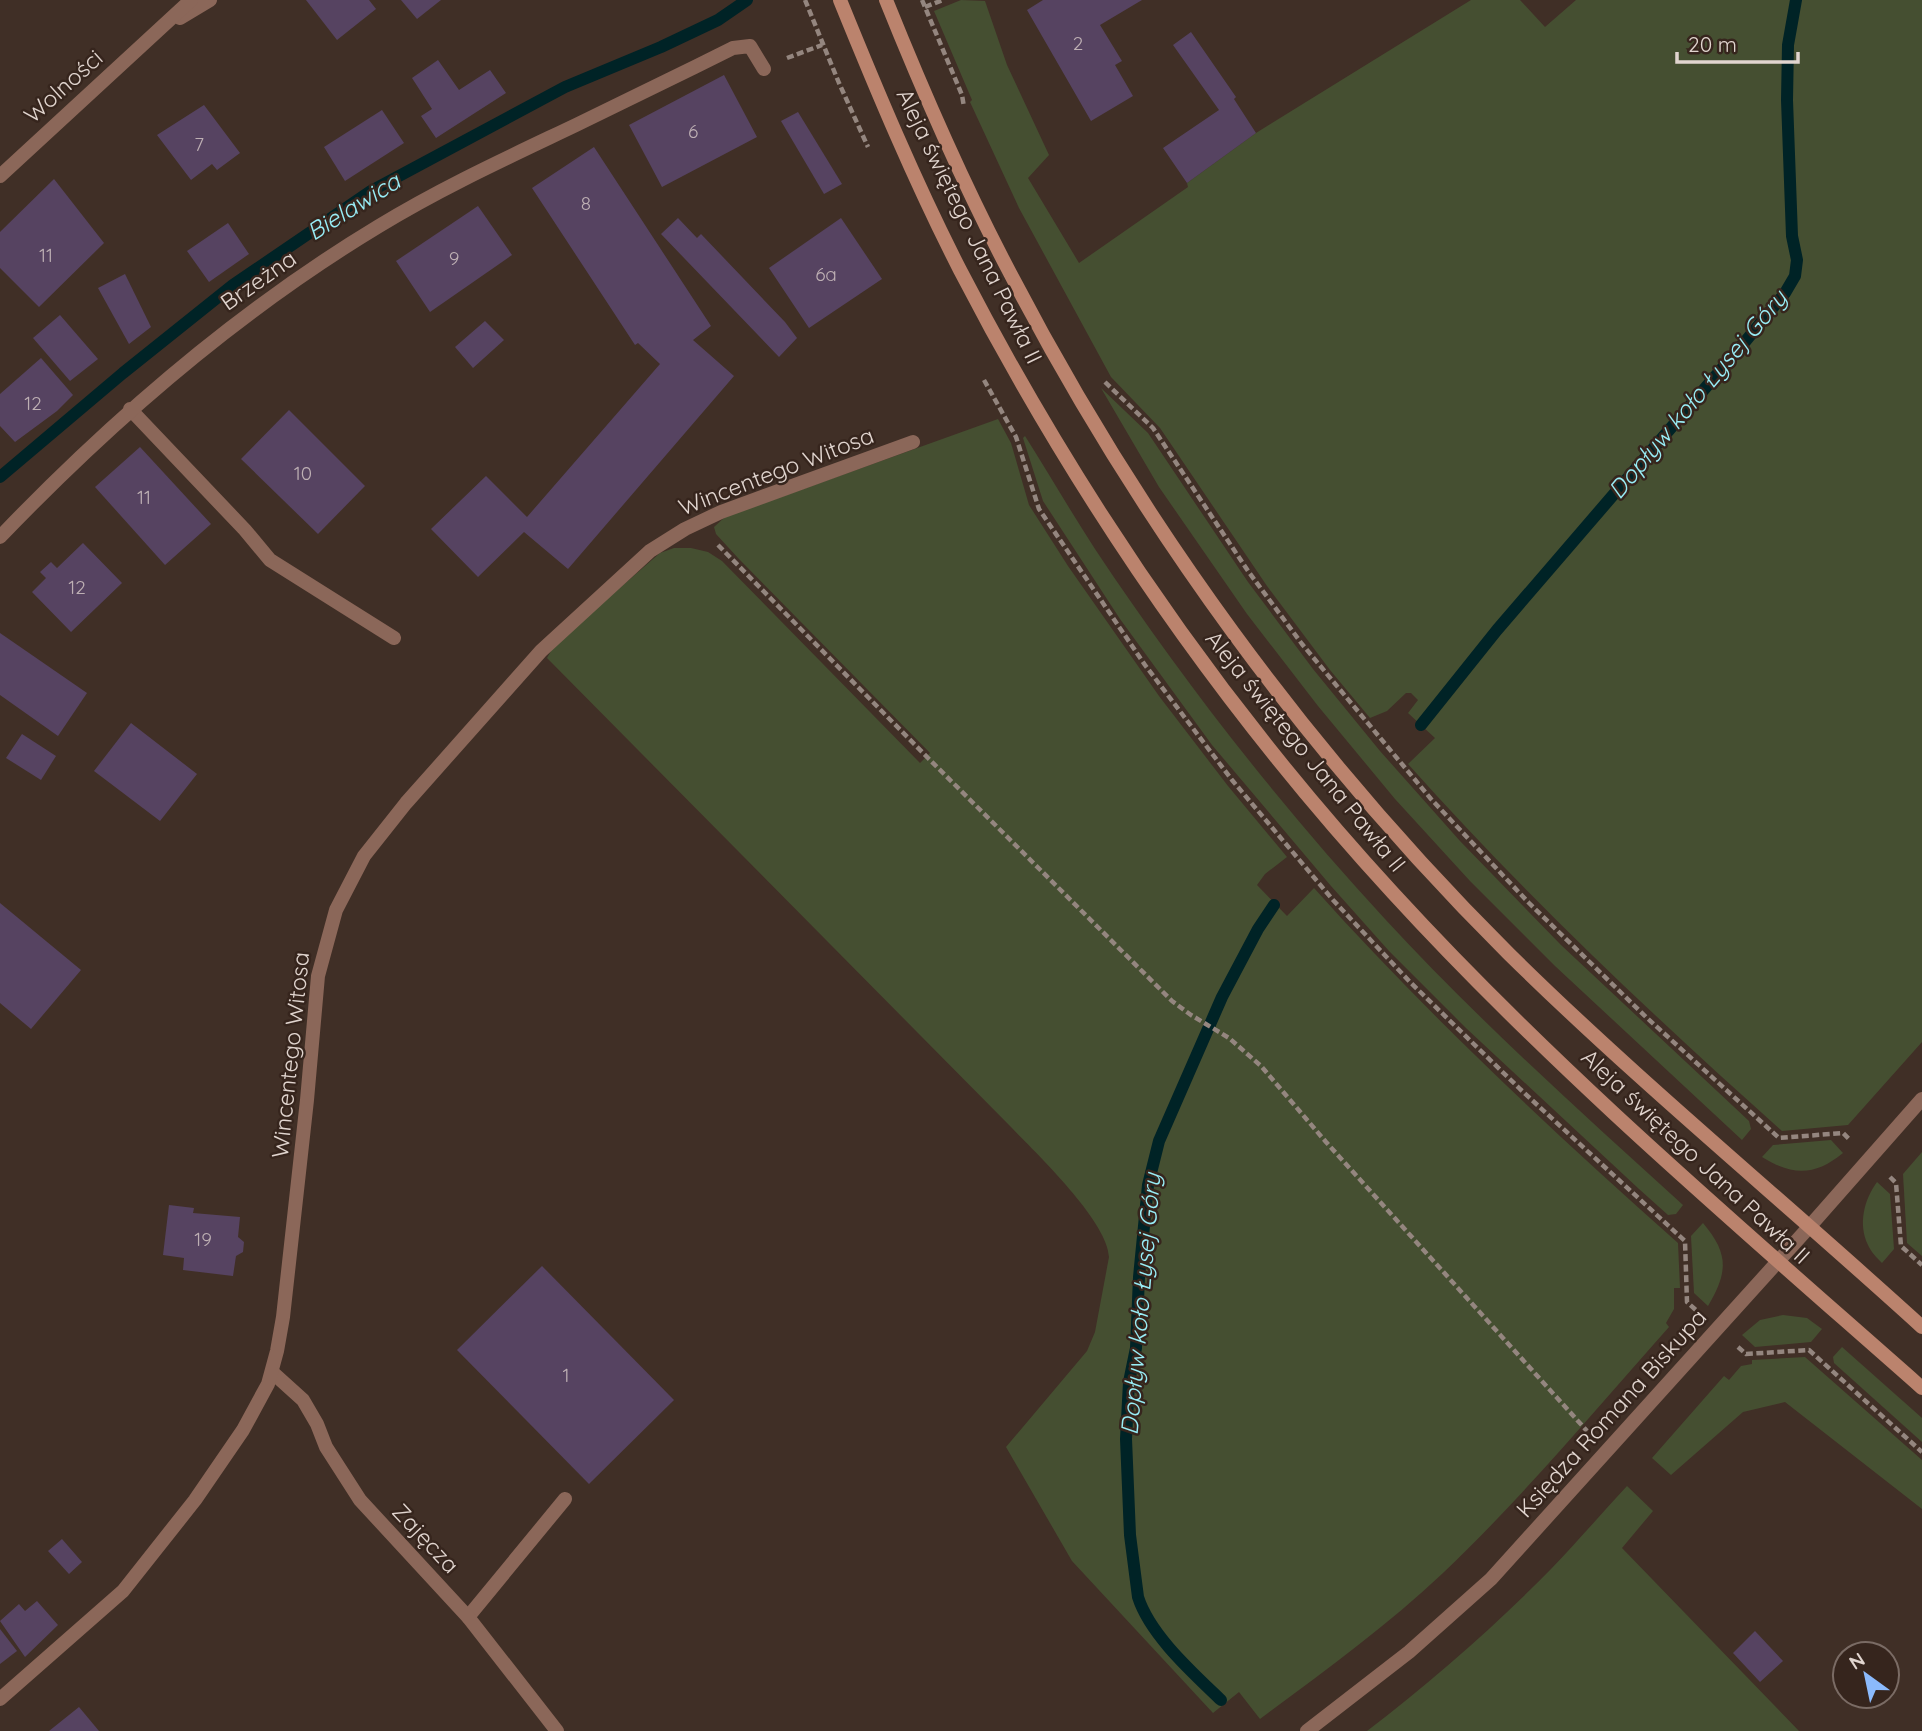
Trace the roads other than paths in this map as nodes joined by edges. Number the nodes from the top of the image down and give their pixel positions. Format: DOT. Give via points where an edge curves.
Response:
graph roads {
  1 [pos="191,0"];
  2 [pos="210,0"];
  3 [pos="840,0"];
  4 [pos="886,0"];
  5 [pos="158,32"];
  6 [pos="764,69"];
  7 [pos="0,176"];
  8 [pos="130,409"];
  9 [pos="913,442"];
  10 [pos="0,537"];
  11 [pos="394,638"];
  12 [pos="1922,1098"];
  13 [pos="1810,1226"];
  14 [pos="1777,1262"];
  15 [pos="1922,1326"];
  16 [pos="272,1371"];
  17 [pos="1922,1388"];
  18 [pos="565,1499"];
  19 [pos="468,1617"];
  20 [pos="0,1699"];
  21 [pos="557,1731"];
  22 [pos="1307,1731"];
  1 -- 5 [label="street, Wolności"];
  2 -- 5 [label="street, Wolności"];
  3 -- 14 [label="main road, Aleja świętego Jana Pawła II" via="926,199 1024,387 1117,540 1218,684 1329,820 1436,939 1597,1097"];
  4 -- 13 [label="main road, Aleja świętego Jana Pawła II" via="1010,275 1140,498 1216,609 1302,723 1455,898 1575,1017"];
  5 -- 7 [label="street, Wolności"];
  6 -- 8 [label="street, Brzeżna" via="750,46 733,48 478,170 337,252 219,336"];
  8 -- 10 [label="street, Brzeżna"];
  8 -- 11 [label="street" via="270,560"];
  9 -- 16 [label="street, Wincentego Witosa" via="759,497 650,551 550,642 498,697 357,866 332,920 316,988 283,1317"];
  12 -- 13 [label="street, Księdza Romana Biskupa"];
  13 -- 14 [label="street, Księdza Romana Biskupa"];
  13 -- 15 [label="main road, Aleja świętego Jana Pawła II"];
  14 -- 17 [label="main road, Aleja świętego Jana Pawła II"];
  14 -- 22 [label="street, Księdza Romana Biskupa" via="1475,1594"];
  16 -- 19 [label="street, Zajęcza" via="303,1400 360,1500"];
  16 -- 20 [label="street, Wincentego Witosa" via="243,1430 134,1579"];
  18 -- 19 [label="street"];
  19 -- 21 [label="street, Zajęcza"];
}
